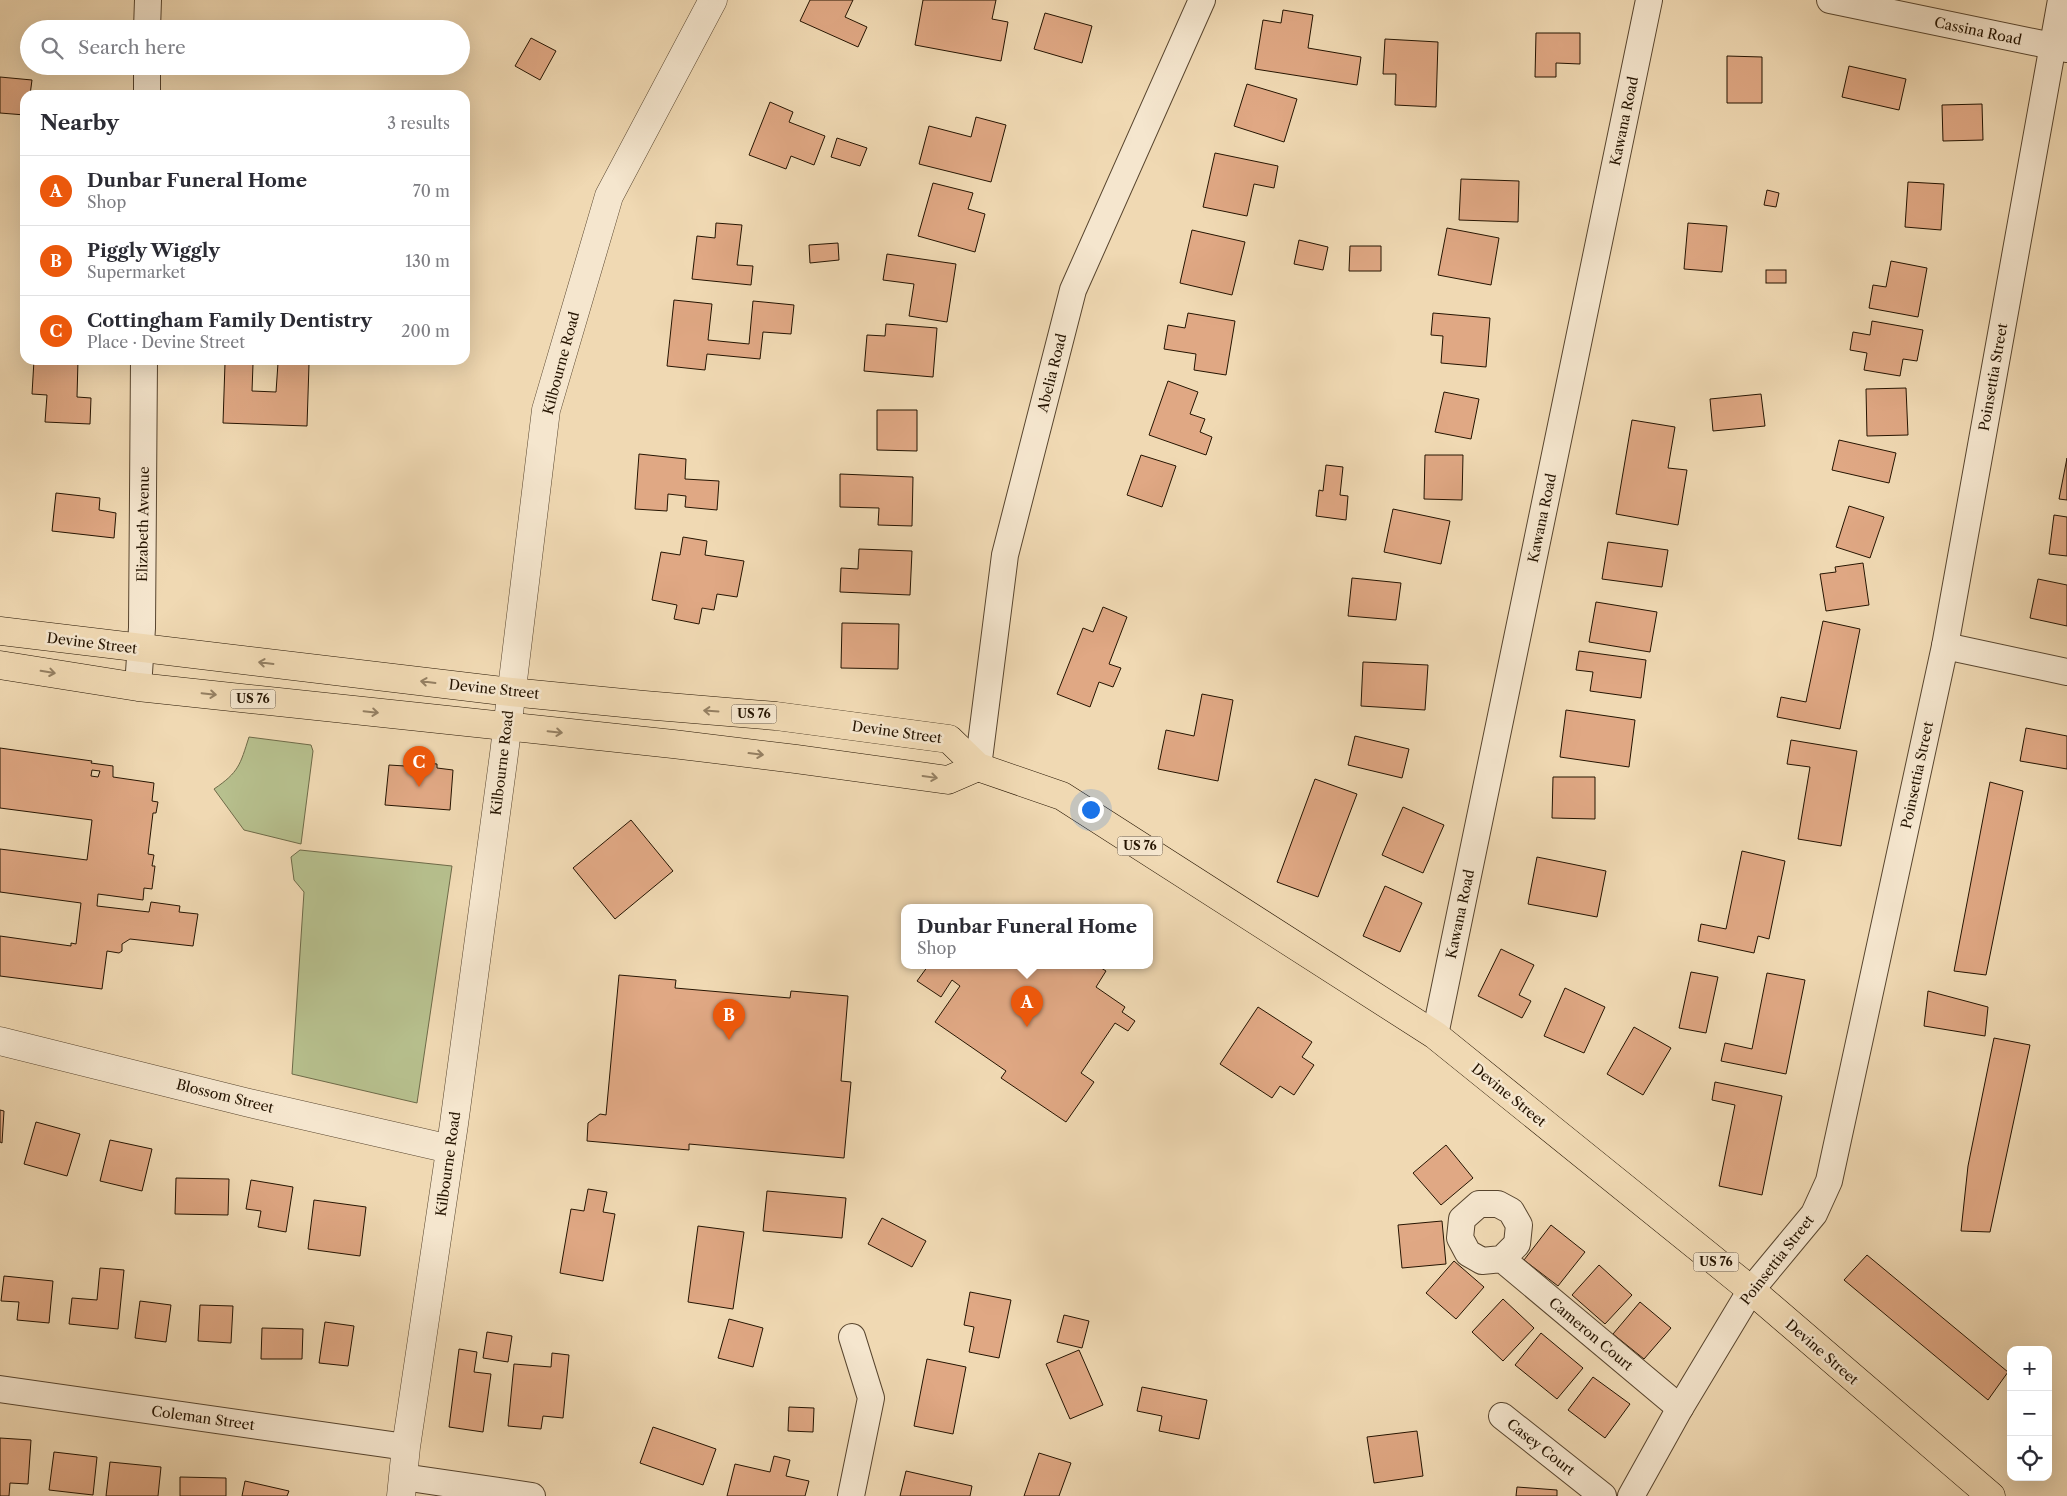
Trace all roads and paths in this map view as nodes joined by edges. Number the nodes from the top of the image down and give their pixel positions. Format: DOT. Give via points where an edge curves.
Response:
graph roads {
  1 [pos="148,0"];
  2 [pos="713,0"];
  3 [pos="1202,0"];
  4 [pos="1648,0"];
  5 [pos="1830,0"];
  6 [pos="2060,0"];
  7 [pos="148,20"];
  8 [pos="2059,48"];
  9 [pos="147,75"];
  10 [pos="147,90"];
  11 [pos="144,365"];
  12 [pos="0,631"];
  13 [pos="1945,646"];
  14 [pos="140,649"];
  15 [pos="0,665"];
  16 [pos="2067,672"];
  17 [pos="138,687"];
  18 [pos="511,692"];
  19 [pos="804,719"];
  20 [pos="507,727"];
  21 [pos="796,759"];
  22 [pos="978,767"];
  23 [pos="1435,1035"];
  24 [pos="0,1041"];
  25 [pos="450,1149"];
  26 [pos="1502,1259"];
  27 [pos="1750,1290"];
  28 [pos="852,1337"];
  29 [pos="0,1389"];
  30 [pos="1680,1408"];
  31 [pos="1502,1416"];
  32 [pos="406,1447"];
  33 [pos="402,1487"];
  34 [pos="532,1496"];
  35 [pos="851,1496"];
  36 [pos="1603,1496"];
  37 [pos="1631,1496"];
  38 [pos="1991,1496"];
  1 -- 7 [label="street"];
  2 -- 18 [label="street, Kilbourne Road" via="609,196 546,410"];
  3 -- 22 [label="street, Abelia Road" via="1073,290 1005,555"];
  4 -- 23 [label="street, Kawana Road"];
  5 -- 8 [label="street, Cassina Road"];
  6 -- 8 [label="street, Poinsettia Street"];
  8 -- 13 [label="street, Poinsettia Street"];
  9 -- 10 [label="street"];
  11 -- 14 [label="street, Elizabeth Avenue"];
  12 -- 14 [label="main road, Devine Street / US 76"];
  13 -- 16 [label="street"];
  13 -- 27 [label="street, Poinsettia Street" via="1829,1181 1814,1214"];
  14 -- 17 [label="street, Elizabeth Avenue"];
  18 -- 14 [label="main road, Devine Street / US 76, one-way"];
  15 -- 17 [label="main road, US 76, one-way"];
  17 -- 20 [label="main road, US 76, one-way"];
  19 -- 18 [label="main road, Devine Street / US 76, one-way"];
  18 -- 20 [label="street, Kilbourne Road"];
  19 -- 21 [label="main road"];
  19 -- 22 [label="main road, Devine Street / US 76" via="950,739"];
  20 -- 21 [label="main road, US 76, one-way"];
  20 -- 25 [label="street, Kilbourne Road"];
  21 -- 22 [label="main road, US 76, one-way" via="948,780"];
  22 -- 23 [label="main road, Devine Street / US 76" via="1062,796"];
  23 -- 27 [label="main road, Devine Street / US 76"];
  24 -- 25 [label="street, Blossom Street"];
  25 -- 32 [label="street, Kilbourne Road"];
  26 -- 30 [label="street, Cameron Court"];
  27 -- 30 [label="street, Poinsettia Street"];
  27 -- 38 [label="main road, Devine Street / US 76"];
  28 -- 35 [label="street" via="871,1398"];
  29 -- 32 [label="street, Coleman Street"];
  30 -- 37 [label="street, Poinsettia Street"];
  31 -- 36 [label="street, Casey Court"];
  32 -- 33 [label="street, Kilbourne Road"];
  33 -- 34 [label="street"];
}
